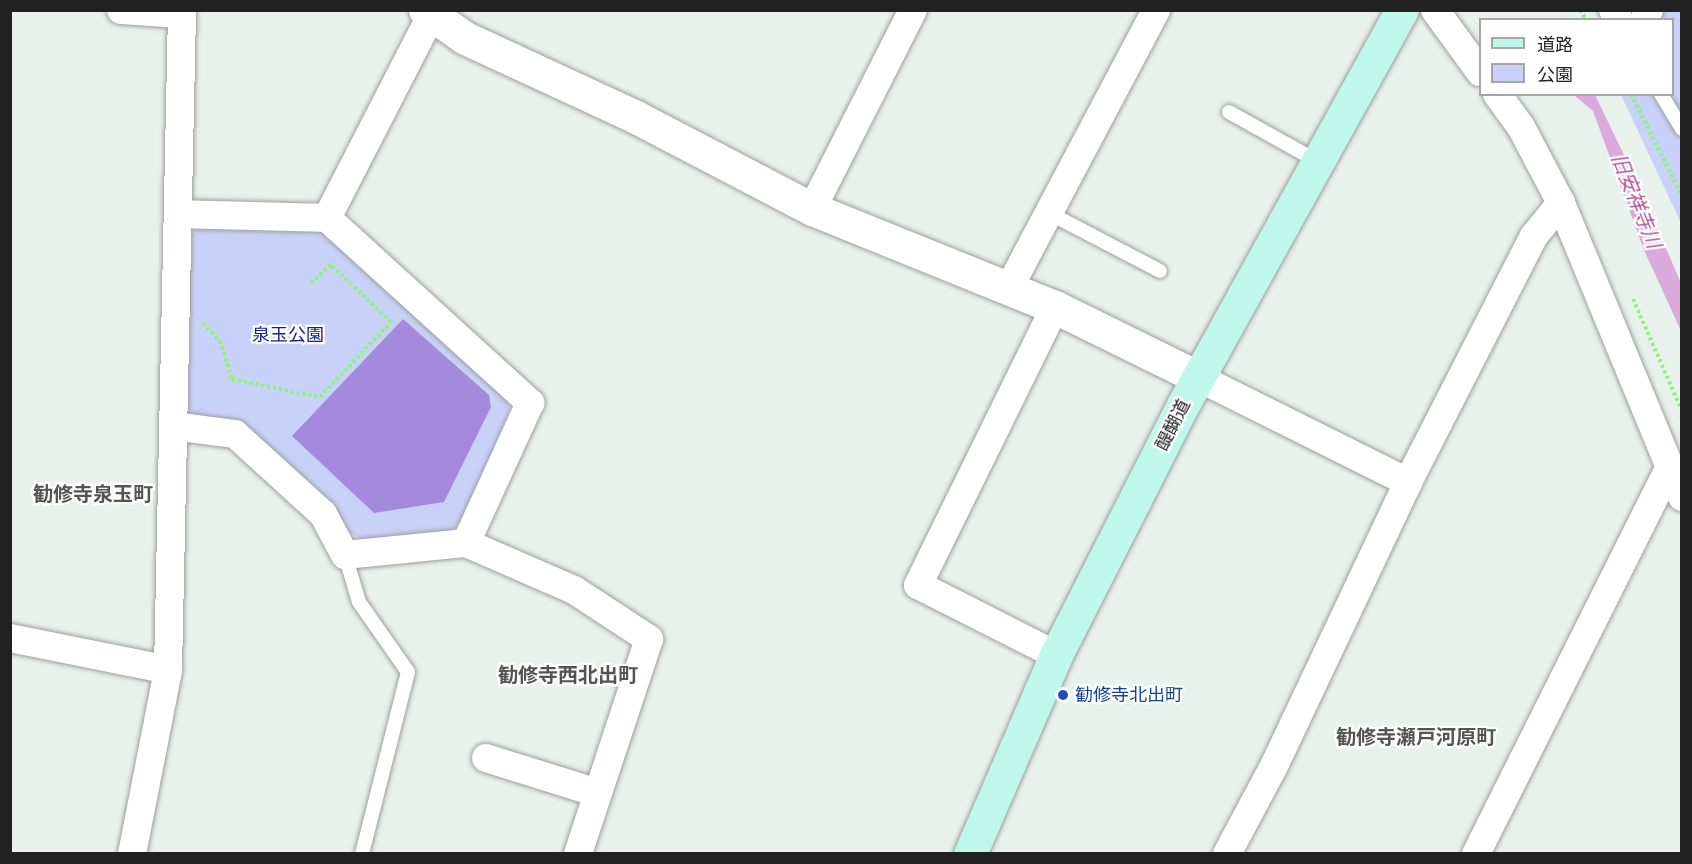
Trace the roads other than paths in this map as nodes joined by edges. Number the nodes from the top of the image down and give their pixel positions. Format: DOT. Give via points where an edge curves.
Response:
graph roads {
  1 [pos="121,10"];
  2 [pos="913,10"];
  3 [pos="1156,10"];
  4 [pos="1402,10"];
  5 [pos="1435,10"];
  6 [pos="182,12"];
  7 [pos="430,12"];
  8 [pos="1479,71"];
  9 [pos="1498,96"];
  10 [pos="1662,96"];
  11 [pos="1229,112"];
  12 [pos="1679,119"];
  13 [pos="1317,161"];
  14 [pos="1561,203"];
  15 [pos="812,209"];
  16 [pos="1049,213"];
  17 [pos="178,214"];
  18 [pos="327,218"];
  19 [pos="1160,271"];
  20 [pos="1009,288"];
  21 [pos="1055,307"];
  22 [pos="1197,377"];
  23 [pos="173,426"];
  24 [pos="1669,469"];
  25 [pos="1408,482"];
  26 [pos="1682,497"];
  27 [pos="466,543"];
  28 [pos="345,555"];
  29 [pos="10,638"];
  30 [pos="1056,655"];
  31 [pos="168,670"];
  32 [pos="486,758"];
  33 [pos="598,793"];
  34 [pos="132,854"];
  35 [pos="362,854"];
  36 [pos="578,854"];
  37 [pos="970,854"];
  38 [pos="1227,854"];
  39 [pos="1476,854"];
  1 -- 6 [label="street"];
  2 -- 15 [label="street"];
  3 -- 16 [label="street"];
  4 -- 13 [label="main road, 醍醐道"];
  5 -- 8 [label="street"];
  6 -- 17 [label="street"];
  7 -- 15 [label="street" via="465,38 636,117"];
  7 -- 18 [label="street"];
  9 -- 14 [label="street" via="1521,127"];
  10 -- 12 [label="lane"];
  11 -- 13 [label="lane"];
  13 -- 22 [label="main road, 醍醐道"];
  14 -- 24 [label="street"];
  14 -- 25 [label="street" via="1534,236"];
  15 -- 20 [label="street"];
  16 -- 19 [label="lane"];
  16 -- 20 [label="street"];
  17 -- 18 [label="street"];
  17 -- 23 [label="street"];
  18 -- 27 [label="street" via="530,403"];
  20 -- 21 [label="street"];
  21 -- 22 [label="street"];
  21 -- 30 [label="street" via="918,585"];
  22 -- 25 [label="street"];
  22 -- 30 [label="main road, 醍醐道"];
  23 -- 28 [label="street" via="235,434 323,514"];
  23 -- 31 [label="street"];
  24 -- 26 [label="street"];
  24 -- 39 [label="street"];
  25 -- 38 [label="street" via="1273,768"];
  27 -- 28 [label="street"];
  27 -- 33 [label="street" via="574,590 650,639"];
  28 -- 35 [label="lane" via="359,602 408,672"];
  29 -- 31 [label="street"];
  30 -- 37 [label="main road, 醍醐道"];
  31 -- 34 [label="street"];
  32 -- 33 [label="street"];
  33 -- 36 [label="street"];
}
